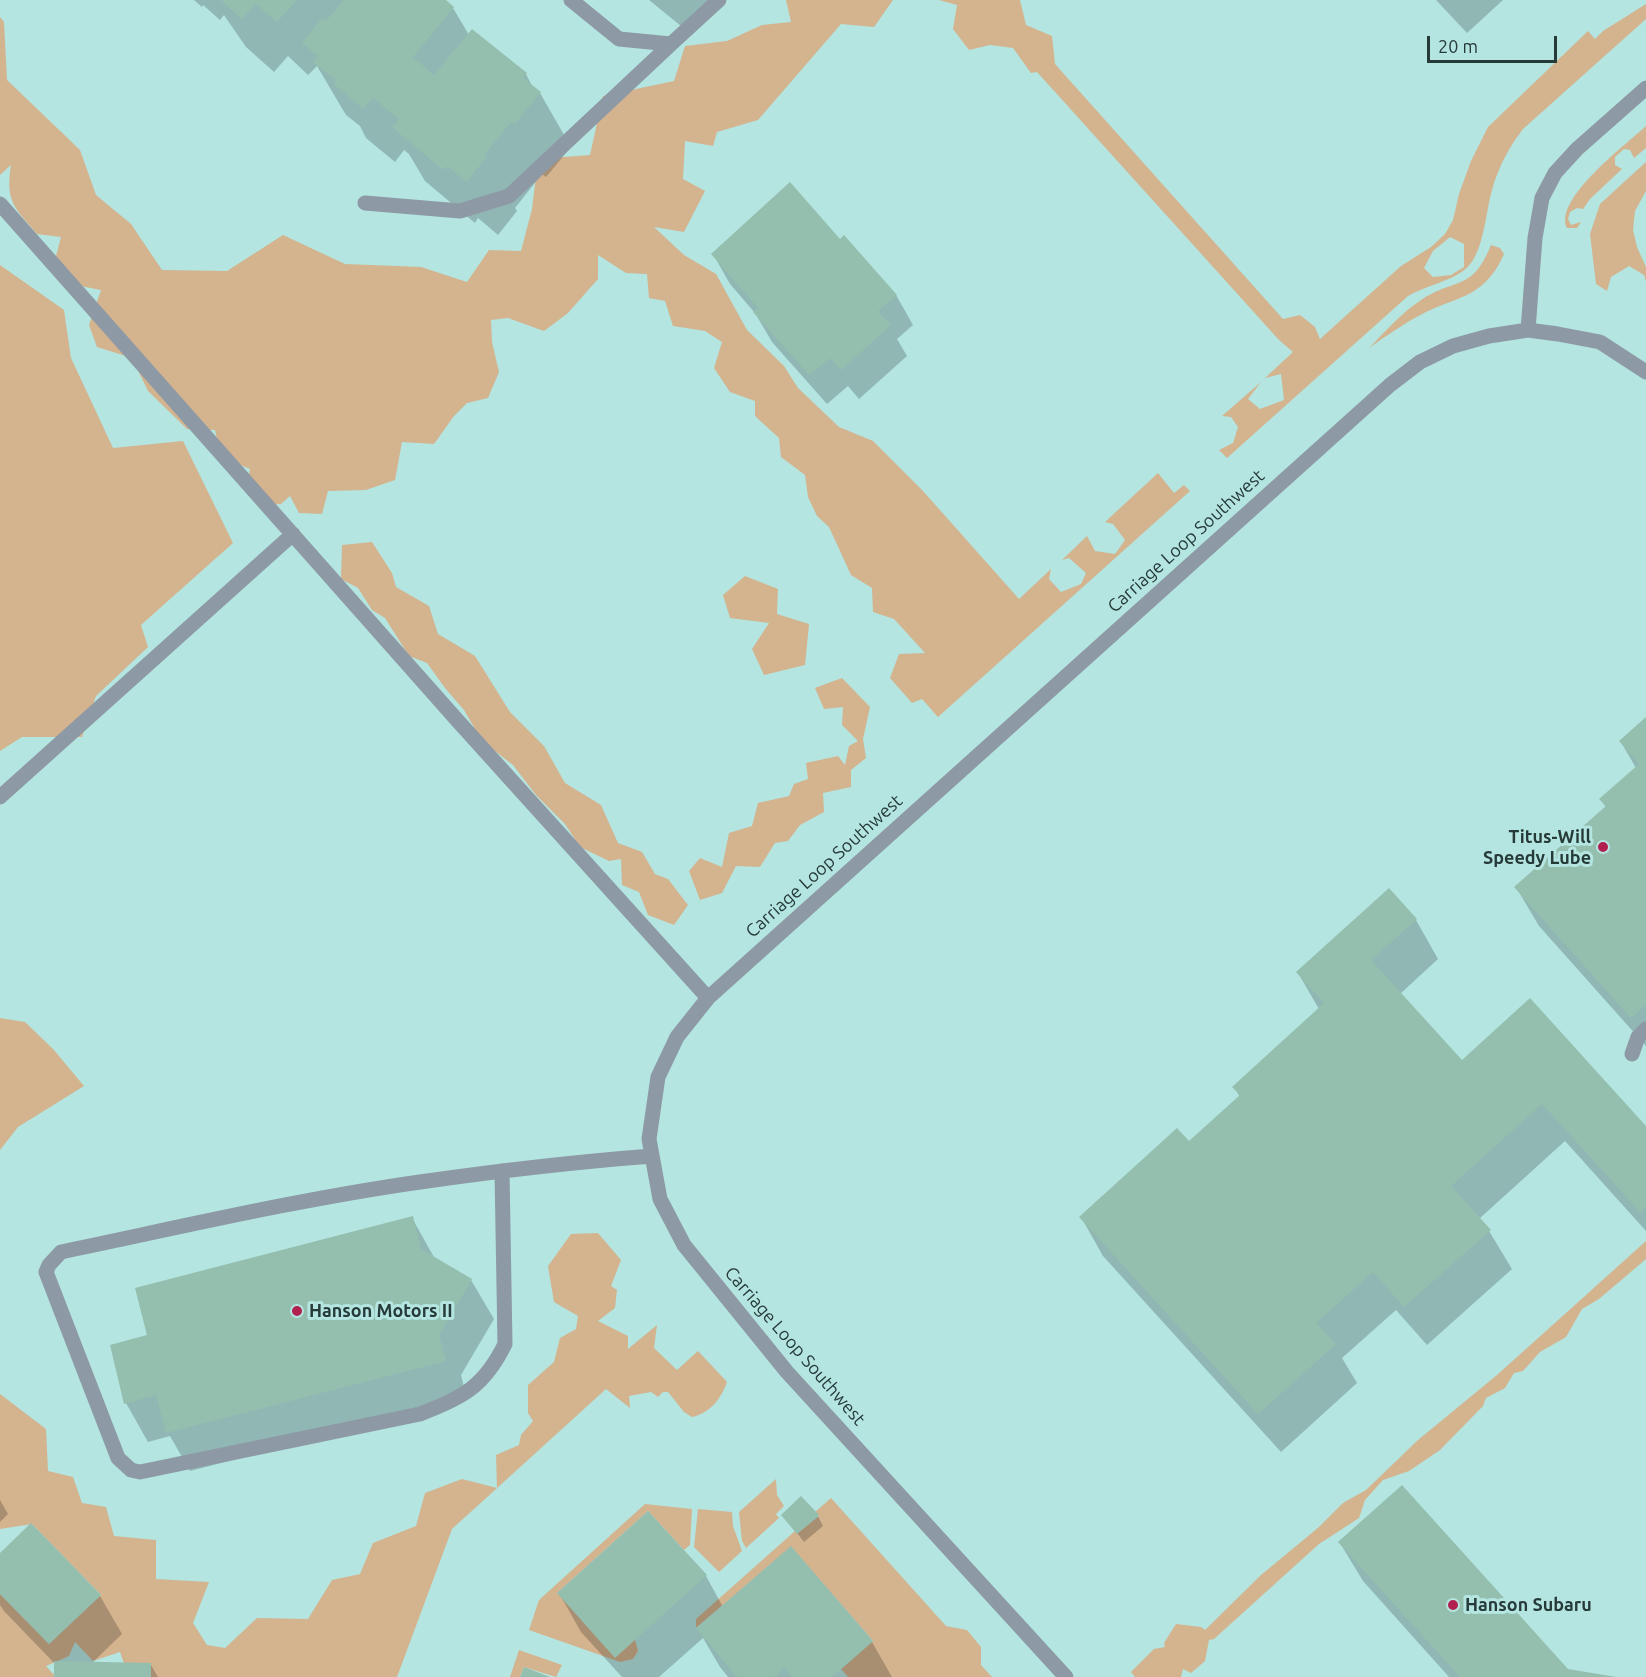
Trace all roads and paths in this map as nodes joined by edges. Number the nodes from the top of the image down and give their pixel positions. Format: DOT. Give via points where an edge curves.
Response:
graph roads {
  1 [pos="571,0"];
  2 [pos="719,0"];
  3 [pos="671,44"];
  4 [pos="1646,88"];
  5 [pos="365,203"];
  6 [pos="0,204"];
  7 [pos="1528,330"];
  8 [pos="1646,372"];
  9 [pos="293,534"];
  10 [pos="0,797"];
  11 [pos="708,998"];
  12 [pos="1646,1029"];
  13 [pos="1632,1054"];
  14 [pos="652,1156"];
  15 [pos="502,1171"];
  16 [pos="1066,1677"];
  1 -- 3 [label="street" via="619,39"];
  2 -- 3 [label="street"];
  3 -- 5 [label="street" via="508,196 460,211"];
  4 -- 7 [label="street" via="1577,149 1555,173 1542,198"];
  6 -- 9 [label="street"];
  7 -- 8 [label="street, Carriage Loop Southwest" via="1600,342"];
  7 -- 11 [label="street, Carriage Loop Southwest" via="1453,346 1420,362 1390,385"];
  9 -- 10 [label="street"];
  9 -- 11 [label="street"];
  11 -- 14 [label="street, Carriage Loop Southwest" via="677,1037 658,1077 649,1139"];
  12 -- 13 [label="street" via="1638,1037"];
  14 -- 15 [label="street"];
  14 -- 16 [label="street, Carriage Loop Southwest" via="660,1199 684,1245 787,1372"];
  15 -- 15 [label="street" via="327,1198 62,1252 46,1272 118,1458 131,1470 140,1472 420,1414 451,1402 476,1386 495,1364 505,1344"];
}
